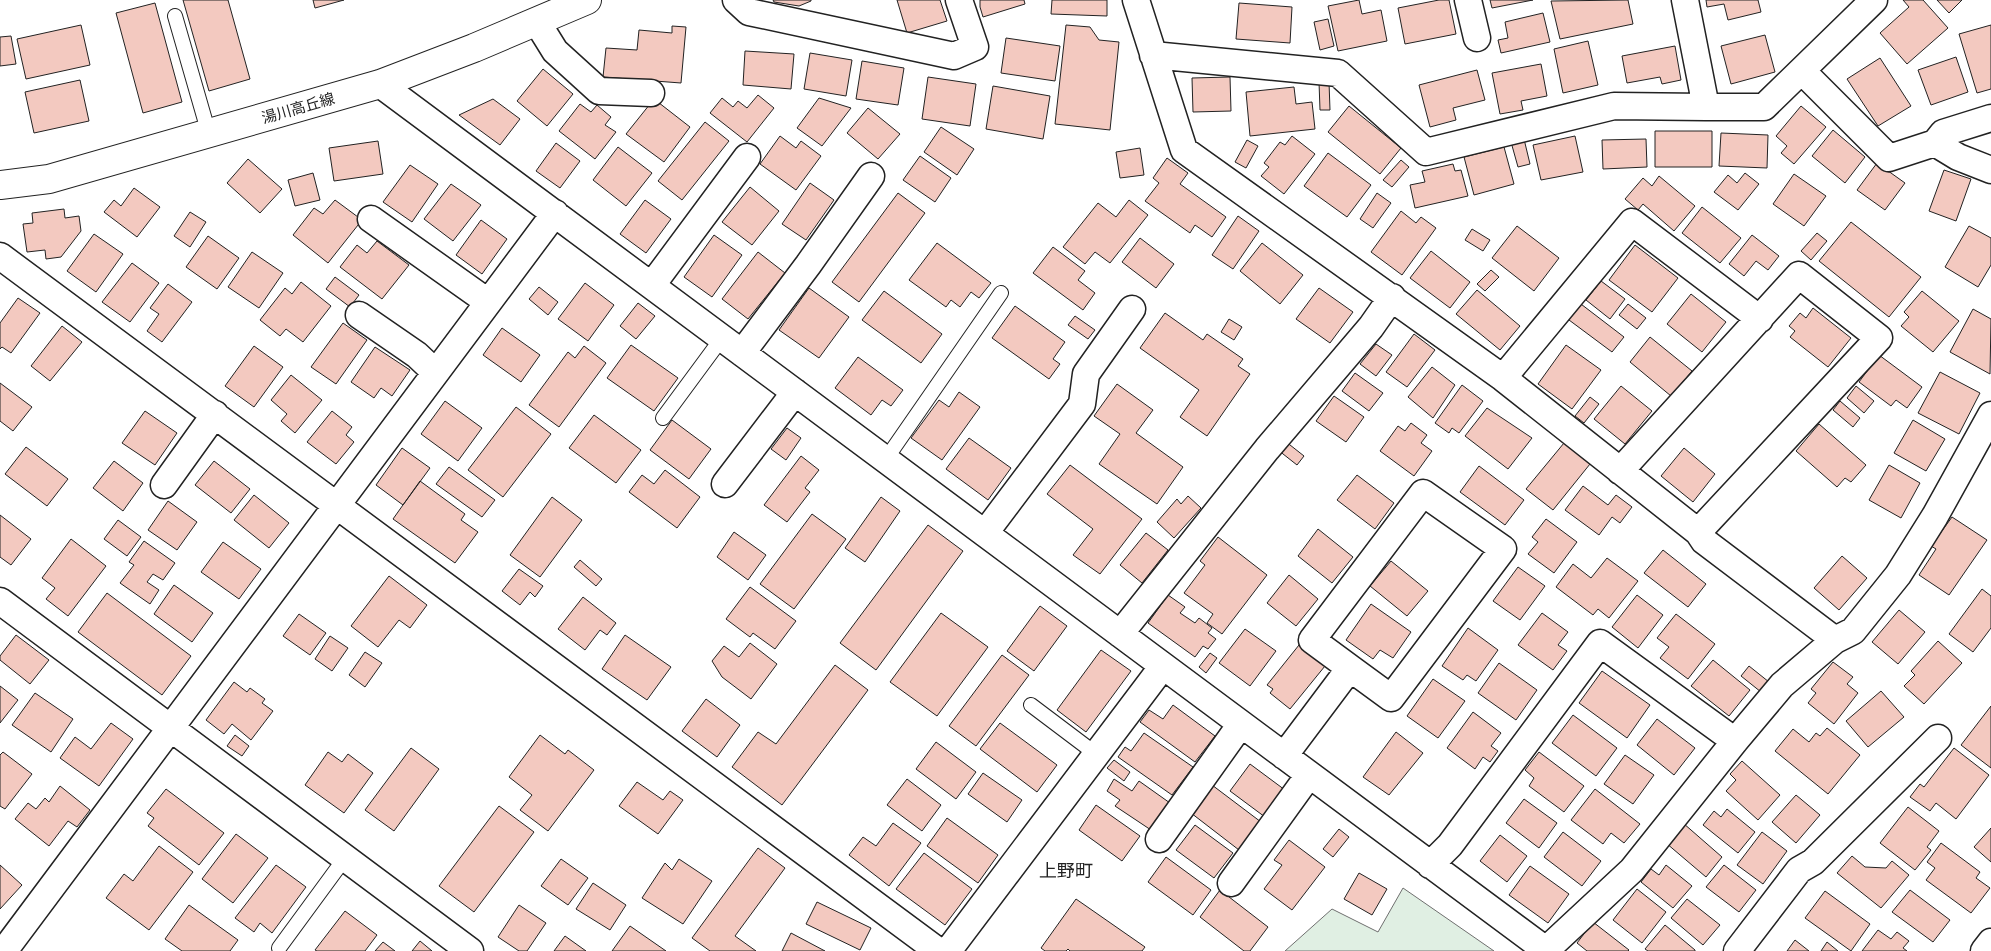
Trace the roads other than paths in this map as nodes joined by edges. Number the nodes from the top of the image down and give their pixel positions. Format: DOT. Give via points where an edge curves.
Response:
graph roads {
  1 [pos="588,0"];
  2 [pos="736,0"];
  3 [pos="959,0"];
  4 [pos="1136,0"];
  5 [pos="1468,0"];
  6 [pos="1685,0"];
  7 [pos="1874,0"];
  8 [pos="175,16"];
  9 [pos="536,22"];
  10 [pos="1477,38"];
  11 [pos="1153,56"];
  12 [pos="1802,71"];
  13 [pos="380,84"];
  14 [pos="652,93"];
  15 [pos="1706,107"];
  16 [pos="1991,118"];
  17 [pos="209,134"];
  18 [pos="1935,143"];
  19 [pos="747,157"];
  20 [pos="1991,170"];
  21 [pos="871,176"];
  22 [pos="0,185"];
  23 [pos="555,213"];
  24 [pos="371,220"];
  25 [pos="0,256"];
  26 [pos="652,285"];
  27 [pos="1001,293"];
  28 [pos="1392,298"];
  29 [pos="488,302"];
  30 [pos="1132,309"];
  31 [pos="360,315"];
  32 [pos="1760,319"];
  33 [pos="732,345"];
  34 [pos="435,372"];
  35 [pos="1503,378"];
  36 [pos="795,392"];
  37 [pos="215,414"];
  38 [pos="1991,415"];
  39 [pos="663,418"];
  40 [pos="886,460"];
  41 [pos="1620,471"];
  42 [pos="725,484"];
  43 [pos="164,485"];
  44 [pos="337,504"];
  45 [pos="1698,532"];
  46 [pos="984,533"];
  47 [pos="0,602"];
  48 [pos="1120,634"];
  49 [pos="1835,640"];
  50 [pos="1163,666"];
  51 [pos="1350,668"];
  52 [pos="1031,705"];
  53 [pos="1242,724"];
  54 [pos="171,728"];
  55 [pos="1938,738"];
  56 [pos="1735,741"];
  57 [pos="1096,754"];
  58 [pos="1284,756"];
  59 [pos="1309,775"];
  60 [pos="1159,839"];
  61 [pos="344,858"];
  62 [pos="1430,865"];
  63 [pos="1231,883"];
  64 [pos="1991,942"];
  65 [pos="279,948"];
  66 [pos="4,951"];
  67 [pos="470,951"];
  68 [pos="938,951"];
  69 [pos="948,951"];
  70 [pos="1546,951"];
  71 [pos="1737,951"];
  72 [pos="1984,951"];
  1 -- 9 [label="street, 湯川高丘線"];
  2 -- 3 [label="street" via="749,12 954,56 975,47"];
  4 -- 11 [label="street"];
  5 -- 10 [label="street"];
  6 -- 15 [label="street"];
  7 -- 12 [label="street"];
  8 -- 17 [label="lane"];
  9 -- 13 [label="street, 湯川高丘線"];
  9 -- 14 [label="street" via="555,51 599,91"];
  11 -- 15 [label="street" via="1338,73 1426,152 1614,106"];
  11 -- 28 [label="street" via="1184,150"];
  12 -- 15 [label="street" via="1764,108"];
  12 -- 18 [label="street" via="1889,158"];
  13 -- 17 [label="street, 湯川高丘線"];
  13 -- 23 [label="street"];
  16 -- 18 [label="street" via="1943,133"];
  17 -- 22 [label="street, 湯川高丘線" via="49,180"];
  18 -- 20 [label="street" via="1958,157"];
  19 -- 26 [label="street"];
  21 -- 33 [label="street" via="808,265"];
  23 -- 26 [label="street"];
  23 -- 29 [label="street"];
  24 -- 29 [label="street"];
  25 -- 37 [label="street"];
  26 -- 33 [label="street"];
  27 -- 40 [label="lane"];
  28 -- 35 [label="street"];
  28 -- 48 [label="street"];
  29 -- 34 [label="street"];
  30 -- 46 [label="street" via="1086,374 1082,404"];
  31 -- 34 [label="street"];
  32 -- 35 [label="street" via="1632,222"];
  32 -- 41 [label="street"];
  32 -- 45 [label="street" via="1799,275 1880,338"];
  33 -- 36 [label="street"];
  33 -- 39 [label="lane"];
  34 -- 44 [label="street"];
  35 -- 41 [label="street"];
  36 -- 40 [label="street"];
  36 -- 42 [label="street"];
  37 -- 43 [label="street"];
  37 -- 44 [label="street"];
  38 -- 49 [label="street" via="1898,575 1854,631"];
  40 -- 46 [label="street"];
  41 -- 45 [label="street"];
  44 -- 54 [label="street"];
  44 -- 68 [label="street"];
  45 -- 49 [label="street" via="1704,541"];
  46 -- 48 [label="street"];
  47 -- 54 [label="street"];
  48 -- 50 [label="street"];
  49 -- 56 [label="street" via="1782,685"];
  50 -- 53 [label="street"];
  50 -- 57 [label="street"];
  51 -- 51 [label="street" via="1312,640 1424,493 1503,549 1391,698"];
  51 -- 58 [label="street"];
  52 -- 57 [label="lane"];
  53 -- 58 [label="street"];
  53 -- 60 [label="street"];
  54 -- 61 [label="street"];
  54 -- 66 [label="street"];
  55 -- 71 [label="street" via="1813,862 1798,870"];
  56 -- 62 [label="street" via="1600,643 1450,845"];
  56 -- 70 [label="street" via="1632,870"];
  57 -- 69 [label="street"];
  58 -- 59 [label="street"];
  59 -- 62 [label="street"];
  59 -- 63 [label="street"];
  61 -- 65 [label="lane"];
  61 -- 67 [label="street"];
  62 -- 70 [label="street"];
  64 -- 72 [label="street"];
}
